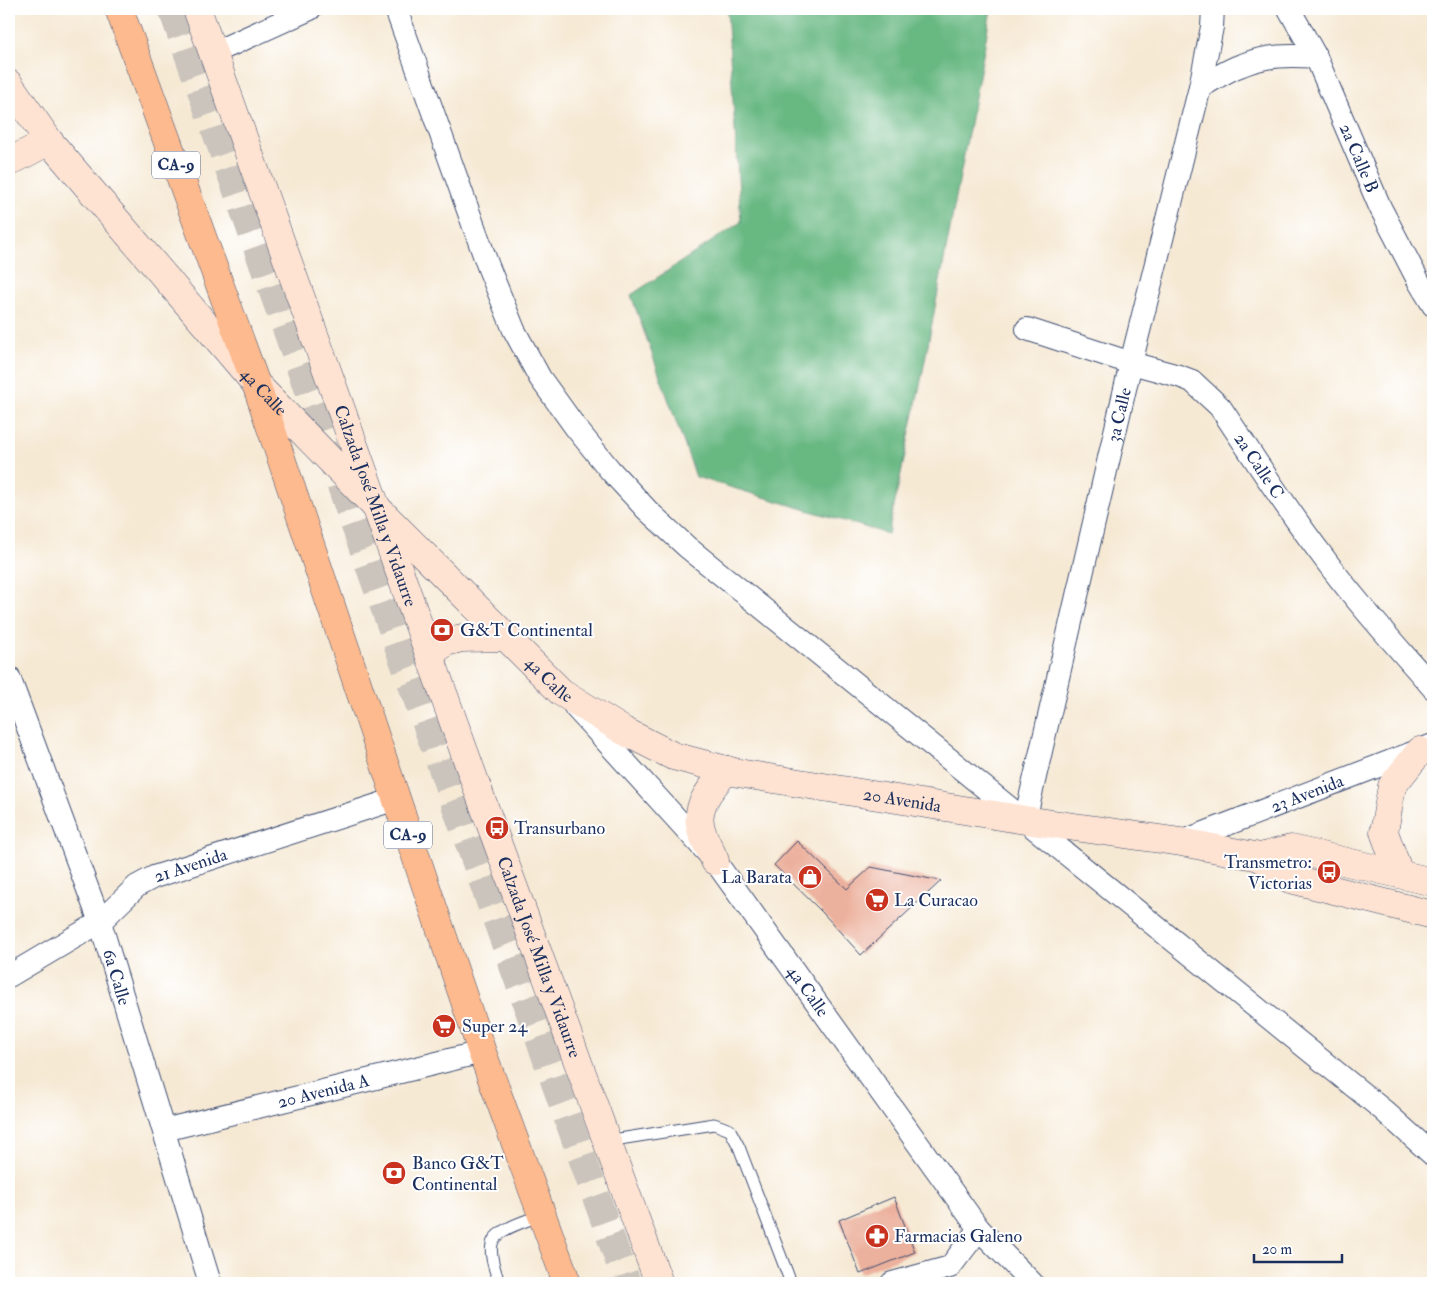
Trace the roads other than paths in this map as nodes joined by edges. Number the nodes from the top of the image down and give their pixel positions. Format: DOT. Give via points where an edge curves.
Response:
graph roads {
  1 [pos="119,9"];
  2 [pos="198,9"];
  3 [pos="310,9"];
  4 [pos="396,9"];
  5 [pos="1213,9"];
  6 [pos="1289,9"];
  7 [pos="213,53"];
  8 [pos="1316,57"];
  9 [pos="9,84"];
  10 [pos="1200,87"];
  11 [pos="49,141"];
  12 [pos="9,162"];
  13 [pos="1433,305"];
  14 [pos="1027,329"];
  15 [pos="1131,363"];
  16 [pos="256,384"];
  17 [pos="379,510"];
  18 [pos="506,637"];
  19 [pos="430,654"];
  20 [pos="9,677"];
  21 [pos="1433,688"];
  22 [pos="561,692"];
  23 [pos="1427,748"];
  24 [pos="728,770"];
  25 [pos="396,799"];
  26 [pos="1025,820"];
  27 [pos="1180,842"];
  28 [pos="1260,857"];
  29 [pos="715,862"];
  30 [pos="1399,873"];
  31 [pos="1433,882"];
  32 [pos="1433,915"];
  33 [pos="100,922"];
  34 [pos="9,976"];
  35 [pos="482,1052"];
  36 [pos="164,1130"];
  37 [pos="607,1141"];
  38 [pos="1433,1155"];
  39 [pos="542,1215"];
  40 [pos="978,1229"];
  41 [pos="950,1275"];
  42 [pos="210,1283"];
  43 [pos="499,1283"];
  44 [pos="567,1283"];
  45 [pos="659,1283"];
  46 [pos="792,1283"];
  47 [pos="892,1283"];
  48 [pos="1032,1283"];
  1 -- 16 [label="highway, CA-9"];
  2 -- 7 [label="main road, Calzada José Milla y Vidaurre"];
  3 -- 7 [label="street"];
  4 -- 26 [label="street" via="514,330 540,378 576,428 647,510 687,547"];
  5 -- 10 [label="street, 3a Calle"];
  6 -- 8 [label="street, 2a Calle B"];
  7 -- 17 [label="main road, Calzada José Milla y Vidaurre"];
  8 -- 10 [label="street" via="1289,55 1259,59 1240,65"];
  8 -- 13 [label="street, 2a Calle B" via="1380,207"];
  9 -- 11 [label="main road, 4a Calle"];
  10 -- 15 [label="street, 3a Calle"];
  11 -- 12 [label="main road"];
  11 -- 16 [label="main road, 4a Calle"];
  14 -- 15 [label="street, 2a Calle C"];
  15 -- 21 [label="street, 2a Calle C" via="1192,381 1220,407 1292,516 1344,584"];
  15 -- 26 [label="street, 3a Calle"];
  16 -- 17 [label="main road, 4a Calle"];
  16 -- 25 [label="highway, CA-9"];
  17 -- 18 [label="main road, 4a Calle"];
  17 -- 19 [label="main road, Calzada José Milla y Vidaurre"];
  18 -- 19 [label="main road" via="462,638 446,642"];
  18 -- 22 [label="main road, 4a Calle"];
  19 -- 37 [label="main road, Calzada José Milla y Vidaurre"];
  20 -- 33 [label="street, 6a Calle"];
  22 -- 24 [label="main road, 20 Avenida" via="624,731 673,756"];
  22 -- 29 [label="street, 4a Calle"];
  23 -- 27 [label="street, 23 Avenida"];
  23 -- 30 [label="main road" via="1392,786 1384,832"];
  24 -- 26 [label="main road, 20 Avenida"];
  24 -- 29 [label="main road" via="712,786 698,814 700,829"];
  25 -- 33 [label="street, 21 Avenida" via="154,877 137,886"];
  25 -- 35 [label="highway, CA-9"];
  26 -- 27 [label="main road, 20 Avenida"];
  26 -- 38 [label="street" via="1383,1110"];
  27 -- 28 [label="main road, 20 Avenida"];
  28 -- 30 [label="main road, 20 Avenida" via="1291,849"];
  28 -- 32 [label="main road, 20 Avenida" via="1290,879"];
  29 -- 40 [label="street, 4a Calle"];
  30 -- 31 [label="main road, 20 Avenida"];
  33 -- 34 [label="street, 21 Avenida"];
  33 -- 36 [label="street, 6a Calle"];
  35 -- 36 [label="street, 20 Avenida A"];
  35 -- 39 [label="highway, CA-9"];
  36 -- 42 [label="street, 6a Calle"];
  37 -- 45 [label="main road, Calzada José Milla y Vidaurre"];
  37 -- 46 [label="lane" via="714,1124 730,1130"];
  39 -- 43 [label="lane" via="500,1233 492,1243"];
  39 -- 44 [label="highway, CA-9"];
  40 -- 41 [label="street"];
  40 -- 48 [label="street, 4a Calle"];
  41 -- 47 [label="street"];
}
